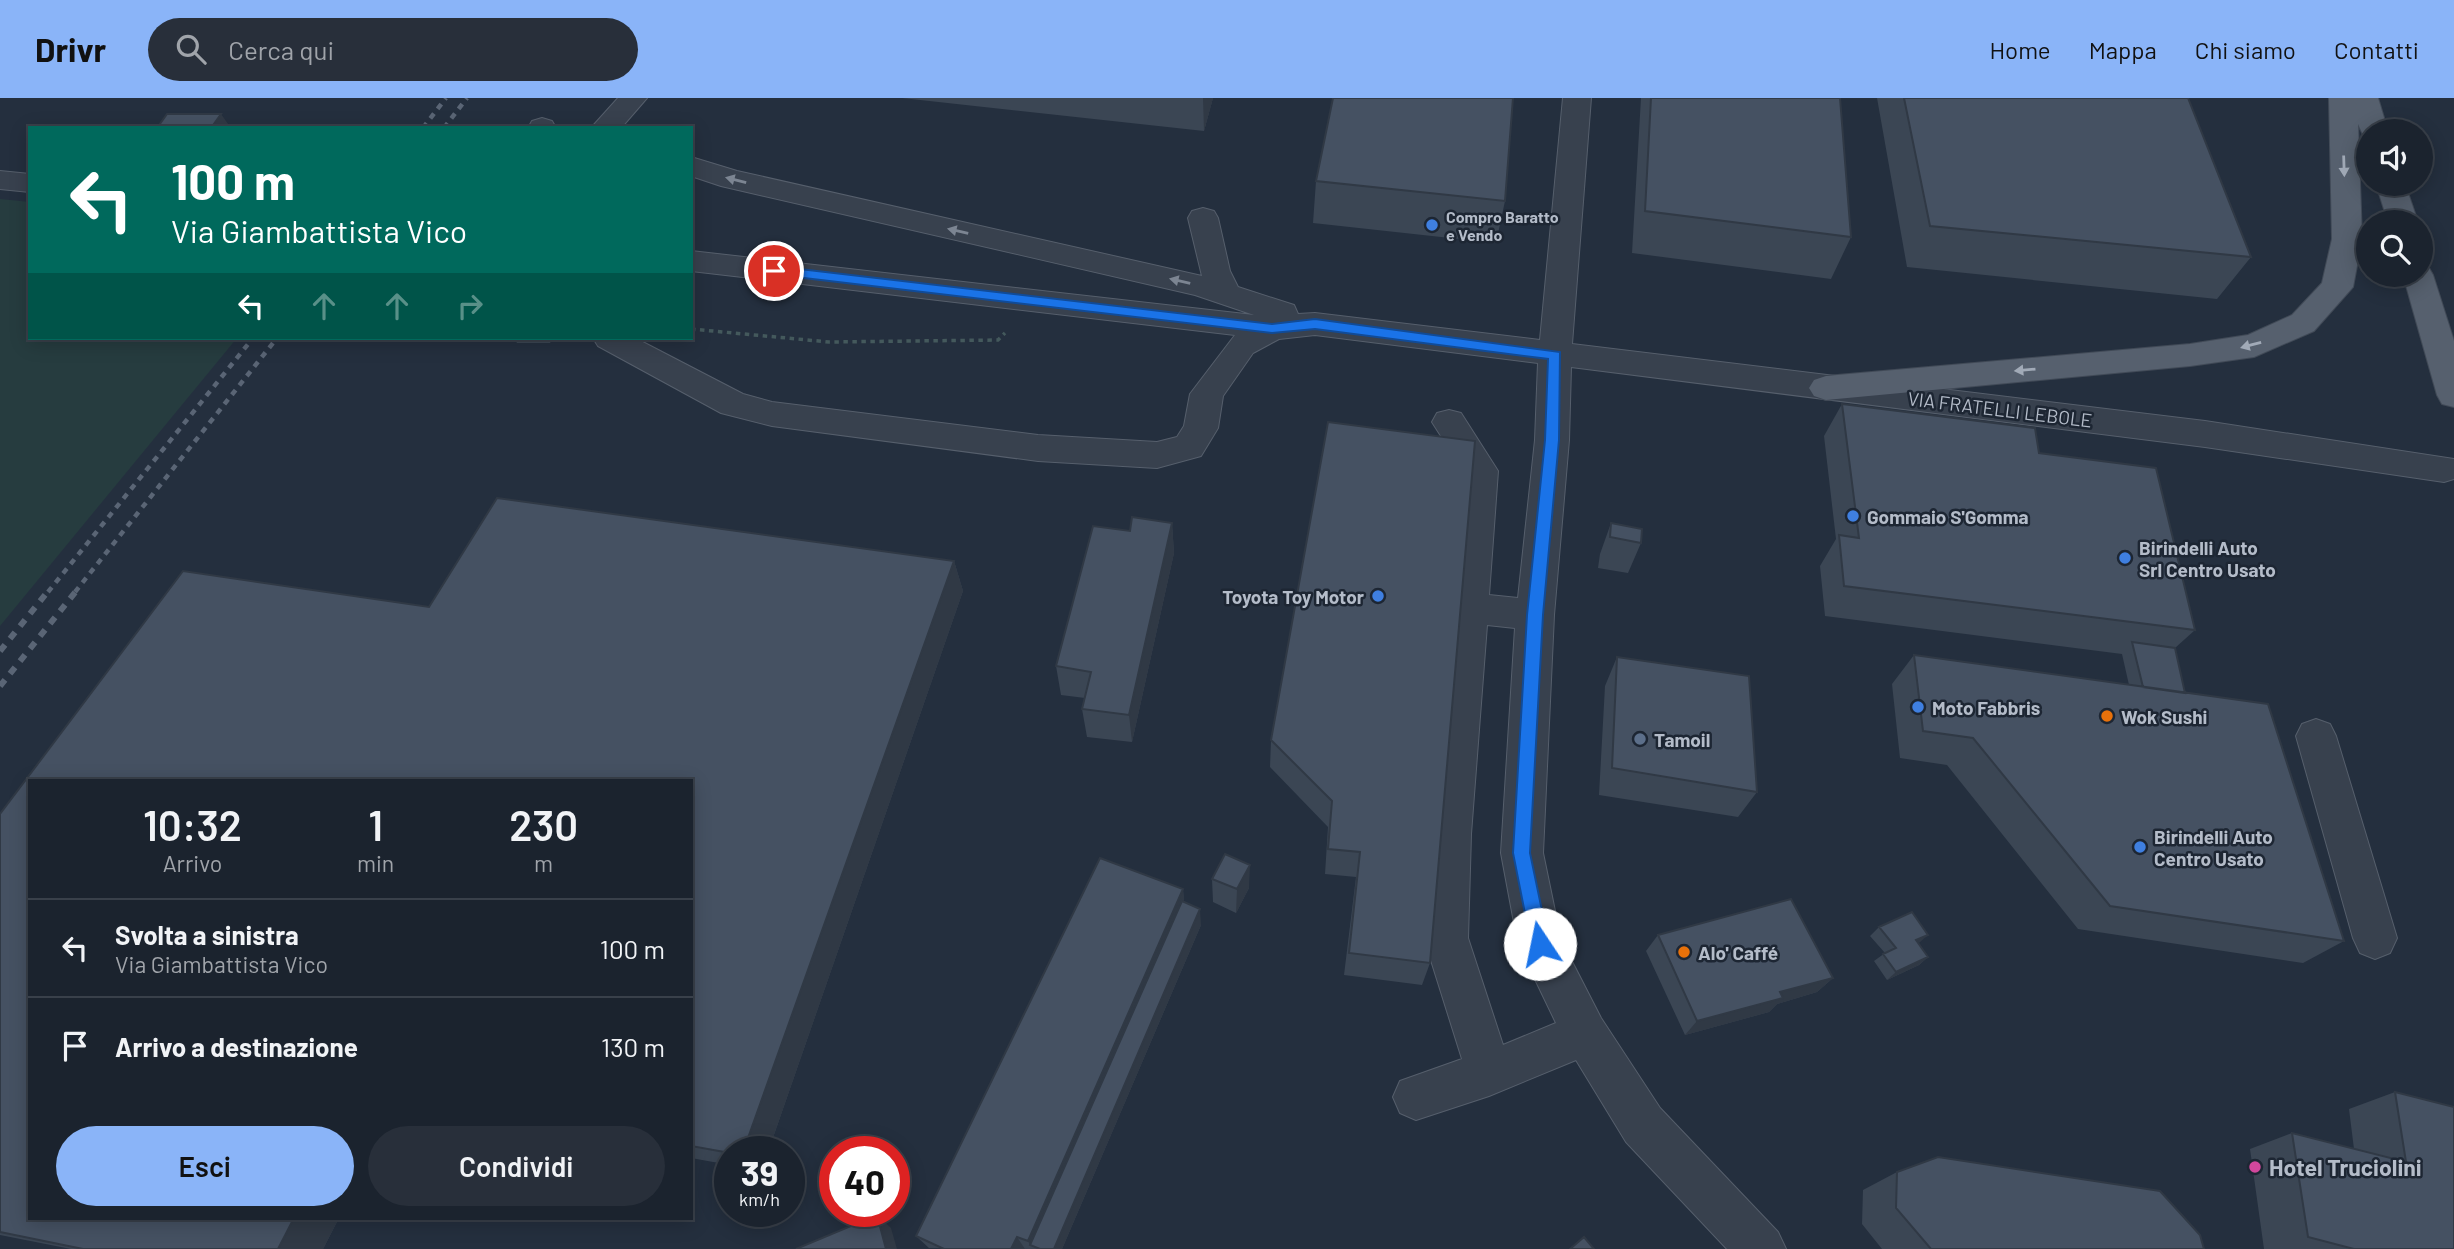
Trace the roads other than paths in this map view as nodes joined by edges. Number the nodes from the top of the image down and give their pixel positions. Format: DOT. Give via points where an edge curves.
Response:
graph roads {
  1 [pos="633,98"];
  2 [pos="650,98"];
  3 [pos="1577,98"];
  4 [pos="2343,98"];
  5 [pos="2364,98"];
  6 [pos="2370,119"];
  7 [pos="607,126"];
  8 [pos="642,126"];
  9 [pos="693,167"];
  10 [pos="0,180"];
  11 [pos="28,183"];
  12 [pos="1203,218"];
  13 [pos="693,261"];
  14 [pos="2422,287"];
  15 [pos="1226,294"];
  16 [pos="1315,324"];
  17 [pos="1272,328"];
  18 [pos="616,341"];
  19 [pos="1555,355"];
  20 [pos="1826,388"];
  21 [pos="2454,395"];
  22 [pos="1449,422"];
  23 [pos="2444,469"];
  24 [pos="1468,608"];
  25 [pos="1535,615"];
  26 [pos="2316,736"];
  27 [pos="2375,938"];
  28 [pos="1585,1034"];
  29 [pos="1489,1073"];
  30 [pos="1416,1097"];
  31 [pos="1761,1249"];
  1 -- 7 [label="street"];
  2 -- 8 [label="street"];
  3 -- 19 [label="street"];
  4 -- 20 [label="main road, one-way" via="2347,239 2337,287 2302,323 2253,346 2190,355"];
  5 -- 6 [label="main road"];
  15 -- 9 [label="street, one-way"];
  10 -- 11 [label="street"];
  12 -- 15 [label="street" via="1215,271"];
  13 -- 17 [label="street"];
  14 -- 21 [label="main road"];
  15 -- 16 [label="street"];
  16 -- 17 [label="street"];
  16 -- 19 [label="street, VIA FRATELLI LEBOLE"];
  17 -- 18 [label="street" via="1242,345 1207,394 1201,428 1189,447 1157,456 1038,449 772,414 733,404"];
  19 -- 20 [label="street, VIA FRATELLI LEBOLE"];
  19 -- 25 [label="street" via="1552,440"];
  20 -- 23 [label="street, VIA FRATELLI LEBOLE" via="2205,434"];
  22 -- 24 [label="street" via="1481,471"];
  24 -- 25 [label="street"];
  24 -- 29 [label="street" via="1446,938"];
  25 -- 28 [label="street" via="1522,853 1540,944"];
  26 -- 27 [label="street"];
  28 -- 29 [label="street"];
  28 -- 31 [label="street" via="1643,1125"];
  29 -- 30 [label="street"];
}
